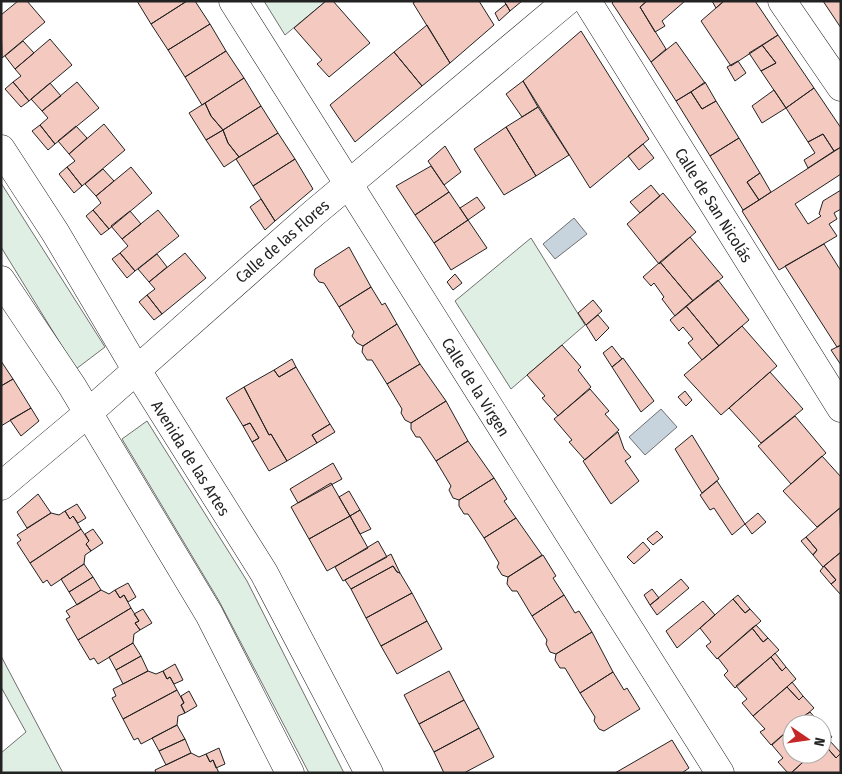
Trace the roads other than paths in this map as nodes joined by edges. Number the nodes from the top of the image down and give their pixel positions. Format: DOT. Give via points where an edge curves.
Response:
graph roads {
  1 [pos="233,1"];
  2 [pos="567,1"];
  3 [pos="587,1"];
  4 [pos="782,1"];
  5 [pos="841,87"];
  6 [pos="1,149"];
  7 [pos="349,184"];
  8 [pos="1,280"];
  9 [pos="136,369"];
  10 [pos="841,408"];
  11 [pos="88,413"];
  12 [pos="1,486"];
  13 [pos="290,773"];
  14 [pos="369,773"];
  15 [pos="720,773"];
  1 -- 7 [label="street, Calle de la Virgen"];
  2 -- 7 [label="street, Calle de las Flores"];
  3 -- 10 [label="street, Calle de San Nicolás"];
  4 -- 5 [label="street"];
  6 -- 9 [label="street, Avenida de las Artes" via="56,232"];
  7 -- 9 [label="street, Calle de las Flores"];
  7 -- 15 [label="street, Calle de la Virgen"];
  8 -- 11 [label="street"];
  9 -- 11 [label="street, Calle de las Flores"];
  9 -- 14 [label="street, Avenida de las Artes" via="264,573"];
  11 -- 12 [label="street, Calle de las Flores"];
  11 -- 13 [label="street" via="209,614"];
}
